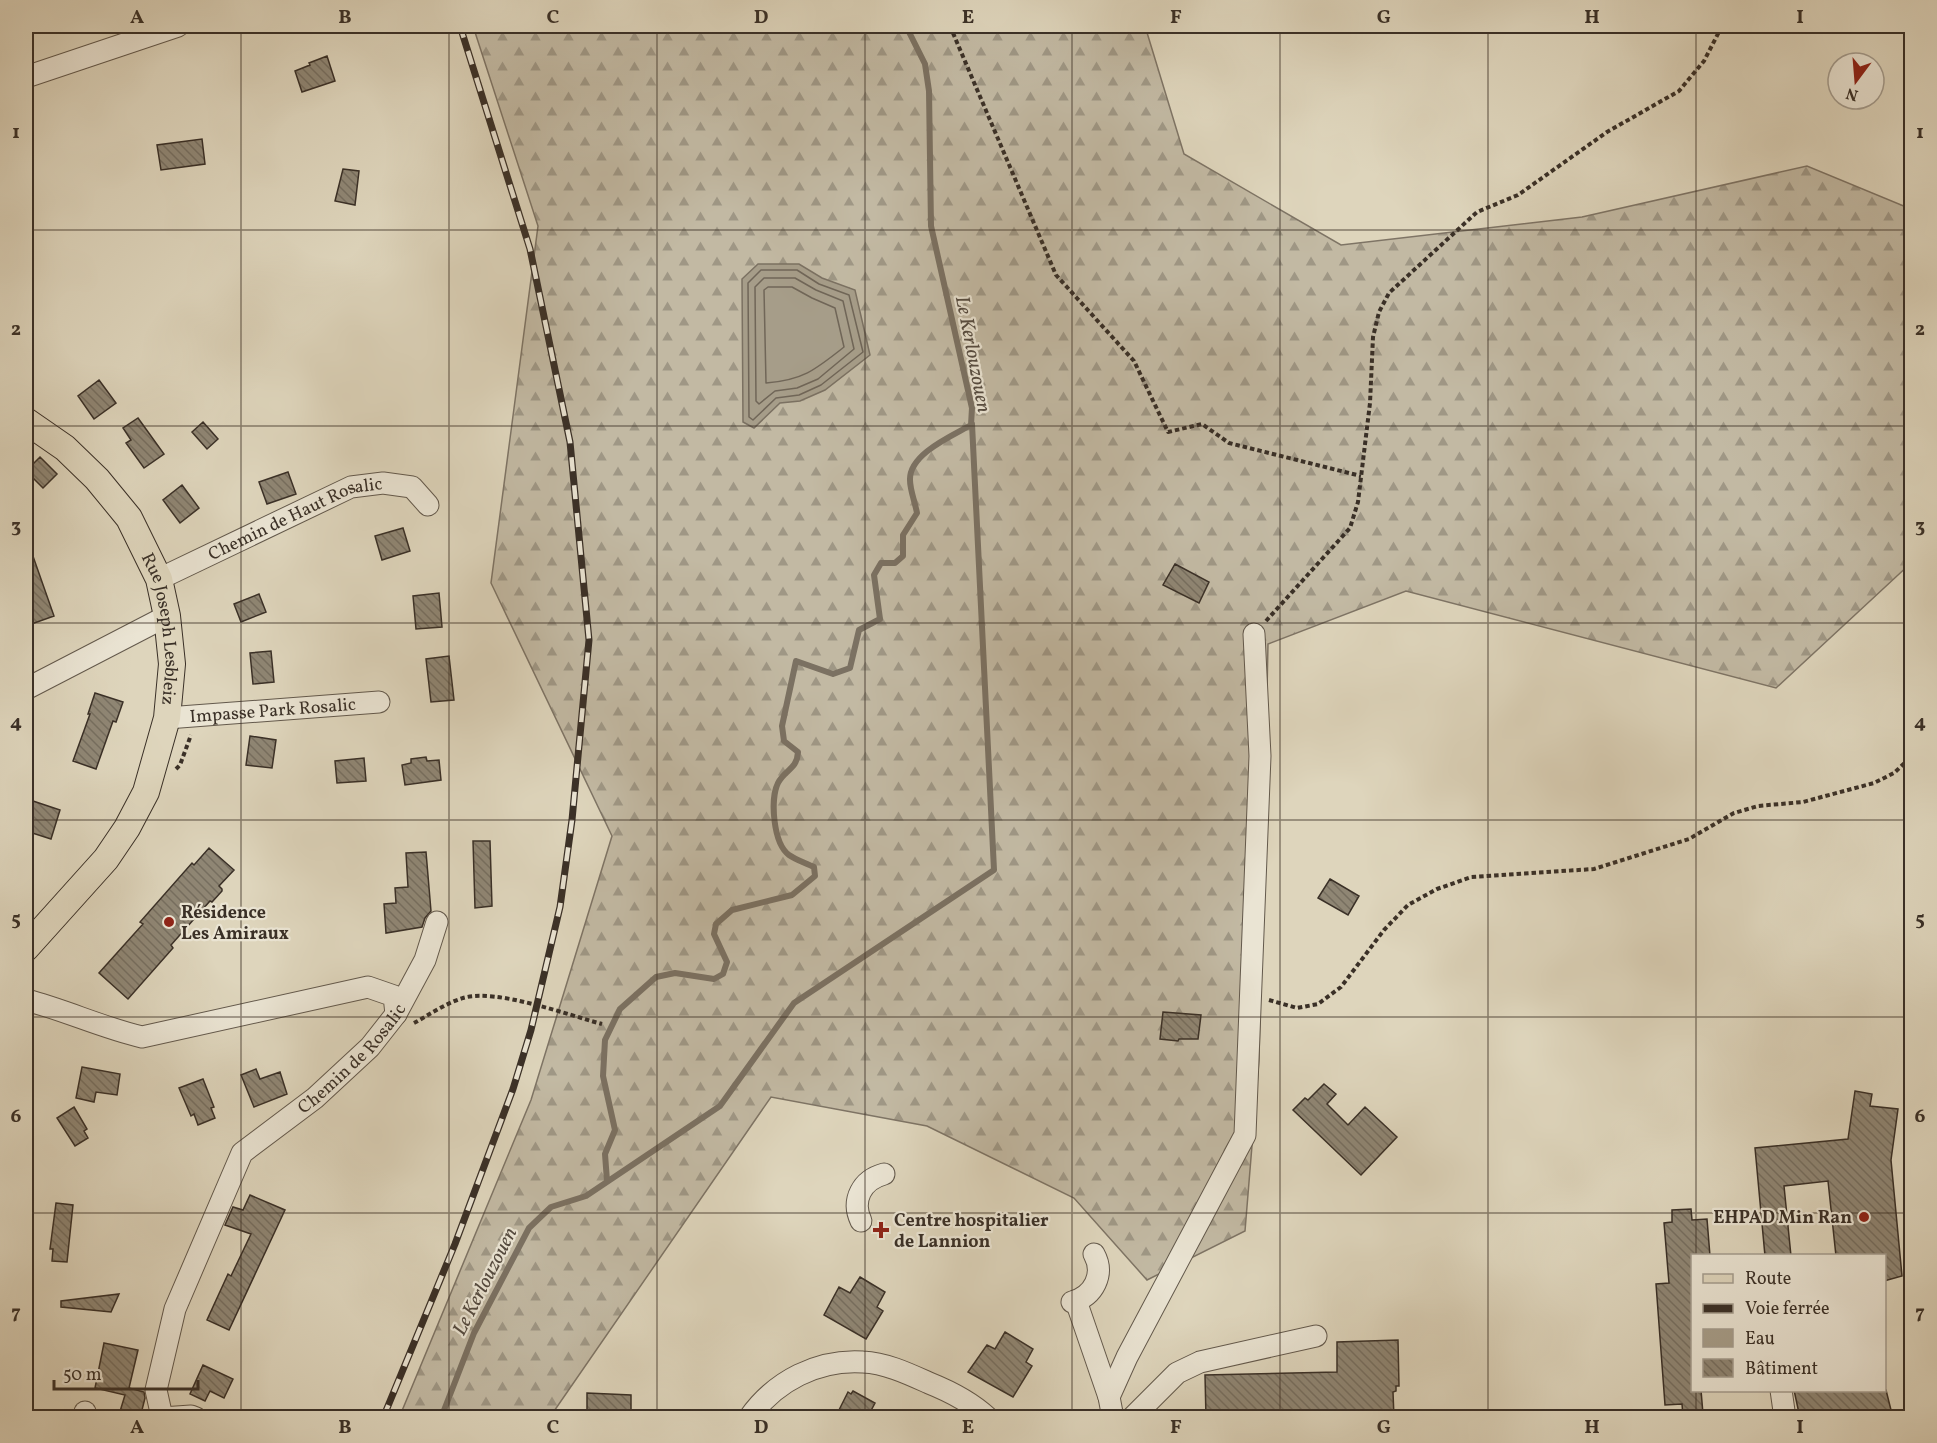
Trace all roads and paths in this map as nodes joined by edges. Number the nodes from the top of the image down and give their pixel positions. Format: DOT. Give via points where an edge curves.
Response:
graph roads {
  1 [pos="178,26"];
  2 [pos="950,26"];
  3 [pos="1722,26"];
  4 [pos="26,77"];
  5 [pos="26,421"];
  6 [pos="1361,476"];
  7 [pos="428,505"];
  8 [pos="159,579"];
  9 [pos="167,616"];
  10 [pos="1254,634"];
  11 [pos="26,689"];
  12 [pos="379,702"];
  13 [pos="167,718"];
  14 [pos="1911,756"];
  15 [pos="437,922"];
  16 [pos="26,948"];
  17 [pos="1251,995"];
  18 [pos="26,1000"];
  19 [pos="396,1014"];
  20 [pos="602,1024"];
  21 [pos="884,1174"];
  22 [pos="861,1221"];
  23 [pos="1094,1254"];
  24 [pos="1316,1336"];
  25 [pos="1781,1392"];
  26 [pos="1111,1407"];
  27 [pos="162,1417"];
  28 [pos="196,1418"];
  29 [pos="749,1418"];
  30 [pos="988,1418"];
  31 [pos="1131,1418"];
  32 [pos="1785,1418"];
  1 -- 4 [label="street"];
  2 -- 6 [label="path" via="1056,275 1134,361 1168,432 1202,424 1229,443"];
  3 -- 6 [label="path" via="1704,61 1680,91 1608,132 1518,195 1478,212 1389,293 1372,337 1370,403"];
  5 -- 8 [label="main road, Rue Joseph Lesbleiz" via="65,448 97,479 129,518"];
  6 -- 10 [label="path" via="1350,528"];
  7 -- 8 [label="street, Chemin de Haut Rosalic" via="412,487 383,483 351,486"];
  8 -- 9 [label="main road, Rue Joseph Lesbleiz"];
  9 -- 11 [label="street"];
  9 -- 13 [label="main road, Rue Joseph Lesbleiz" via="172,663"];
  10 -- 17 [label="street" via="1260,756"];
  12 -- 13 [label="street, Impasse Park Rosalic"];
  13 -- 16 [label="main road, Rue Joseph Lesbleiz" via="146,792 127,828 106,860"];
  14 -- 17 [label="path" via="1894,773 1874,783 1803,802 1758,806 1734,813 1689,839 1594,869 1471,877 1437,889 1408,905 1341,987 1318,1004 1297,1008"];
  15 -- 19 [label="street" via="425,960"];
  17 -- 26 [label="street" via="1245,1135 1127,1357"];
  18 -- 19 [label="street, Chemin de Rosalic" via="142,1037 368,987 394,996"];
  19 -- 20 [label="path" via="411,1024 464,997 490,997 521,1000"];
  19 -- 27 [label="street, Chemin de Rosalic" via="370,1047 315,1098 242,1153 175,1309 156,1390"];
  21 -- 22 [label="street" via="868,1181 858,1195"];
  23 -- 26 [label="street" via="1099,1268 1095,1285 1083,1298 1074,1301"];
  24 -- 31 [label="street" via="1200,1362 1177,1373"];
  25 -- 32 [label="street"];
  27 -- 28 [label="street, Chemin de Rosalic"];
  29 -- 30 [label="street" via="779,1385 807,1371 832,1364 864,1362 903,1372 945,1390"];
}
